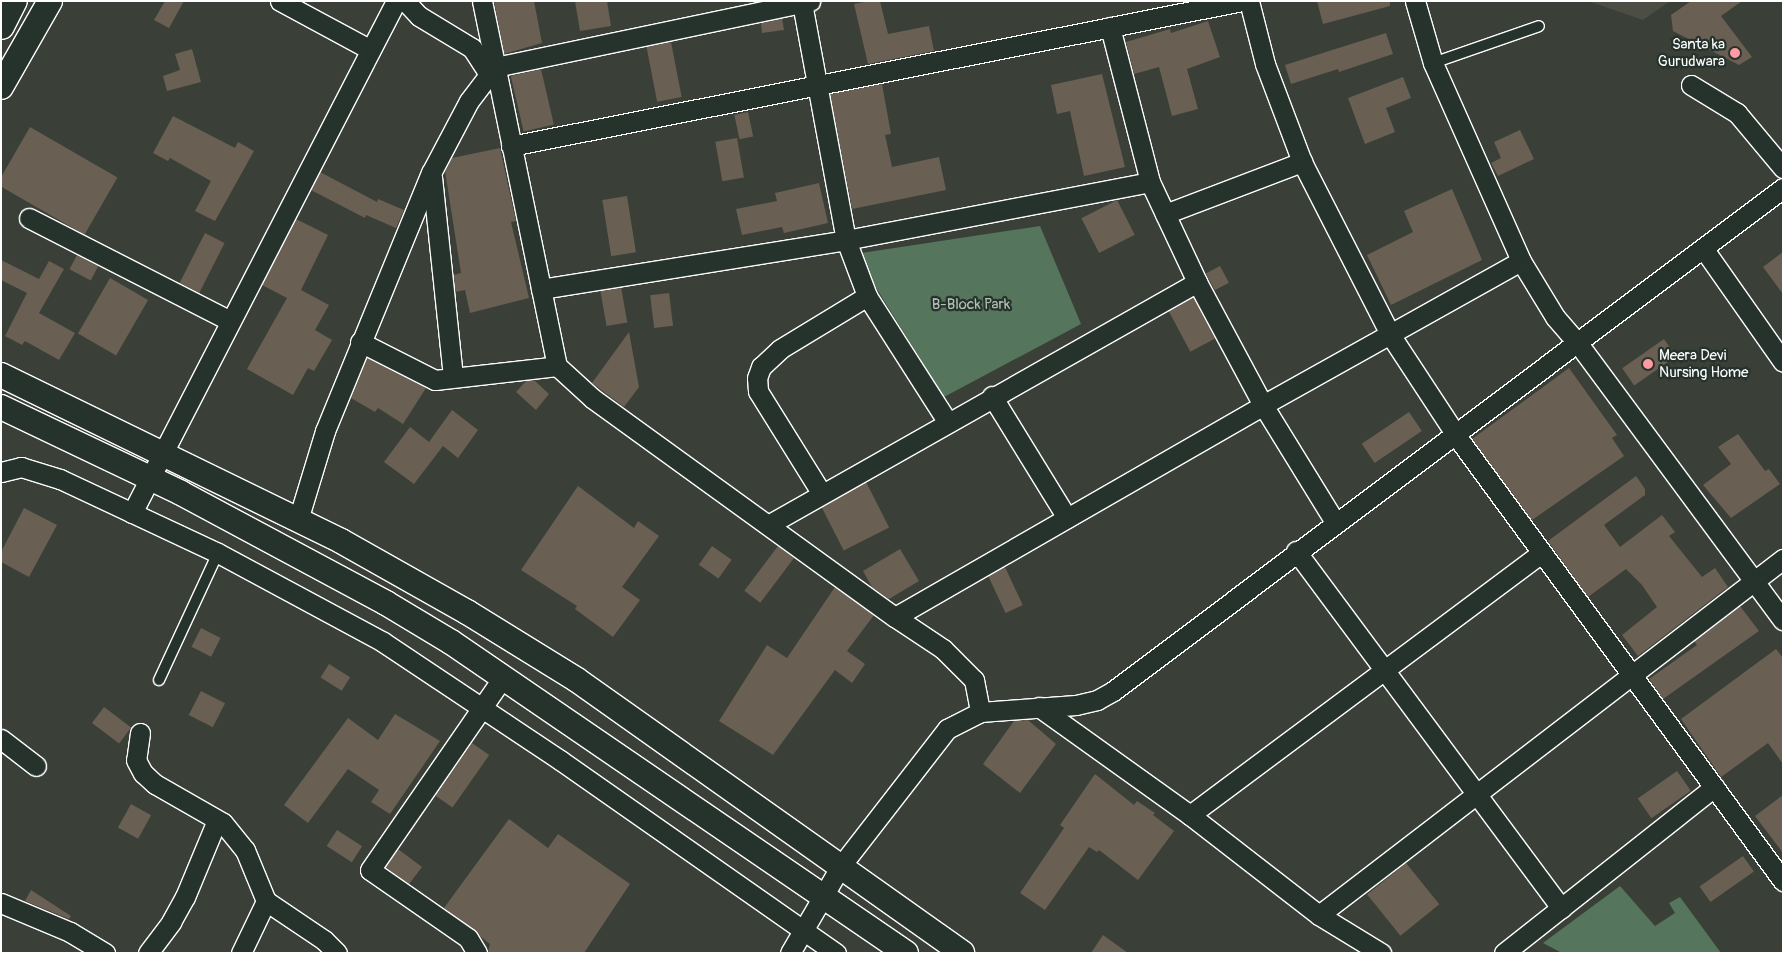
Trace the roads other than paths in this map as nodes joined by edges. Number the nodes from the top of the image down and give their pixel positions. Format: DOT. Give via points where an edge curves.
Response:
graph roads {
  1 [pos="14,1"];
  2 [pos="50,1"];
  3 [pos="280,1"];
  4 [pos="396,1"];
  5 [pos="405,1"];
  6 [pos="482,1"];
  7 [pos="1242,1"];
  8 [pos="1249,1"];
  9 [pos="1416,1"];
  10 [pos="806,2"];
  11 [pos="1,26"];
  12 [pos="1539,26"];
  13 [pos="1110,27"];
  14 [pos="371,50"];
  15 [pos="1433,63"];
  16 [pos="492,70"];
  17 [pos="818,85"];
  18 [pos="1691,85"];
  19 [pos="1,86"];
  20 [pos="511,146"];
  21 [pos="1302,162"];
  22 [pos="1783,168"];
  23 [pos="431,174"];
  24 [pos="1150,182"];
  25 [pos="1783,188"];
  26 [pos="1165,214"];
  27 [pos="29,218"];
  28 [pos="846,240"];
  29 [pos="1703,248"];
  30 [pos="1521,261"];
  31 [pos="1197,282"];
  32 [pos="541,290"];
  33 [pos="867,296"];
  34 [pos="230,321"];
  35 [pos="1391,336"];
  36 [pos="360,342"];
  37 [pos="1576,342"];
  38 [pos="1783,362"];
  39 [pos="557,366"];
  40 [pos="1,374"];
  41 [pos="454,378"];
  42 [pos="992,396"];
  43 [pos="1263,405"];
  44 [pos="1,407"];
  45 [pos="947,421"];
  46 [pos="1454,433"];
  47 [pos="162,453"];
  48 [pos="1,472"];
  49 [pos="150,478"];
  50 [pos="822,494"];
  51 [pos="132,513"];
  52 [pos="1067,518"];
  53 [pos="298,520"];
  54 [pos="1336,522"];
  55 [pos="768,525"];
  56 [pos="1296,551"];
  57 [pos="218,553"];
  58 [pos="1541,553"];
  59 [pos="1783,559"];
  60 [pos="1754,580"];
  61 [pos="895,617"];
  62 [pos="1783,620"];
  63 [pos="1384,670"];
  64 [pos="1632,674"];
  65 [pos="503,677"];
  66 [pos="159,680"];
  67 [pos="483,707"];
  68 [pos="1039,707"];
  69 [pos="980,712"];
  70 [pos="140,733"];
  71 [pos="1,739"];
  72 [pos="36,766"];
  73 [pos="1714,787"];
  74 [pos="1476,794"];
  75 [pos="1190,815"];
  76 [pos="217,820"];
  77 [pos="840,867"];
  78 [pos="1783,881"];
  79 [pos="823,894"];
  80 [pos="266,901"];
  81 [pos="1,903"];
  82 [pos="1561,908"];
  83 [pos="1319,915"];
  84 [pos="803,929"];
  85 [pos="105,953"];
  86 [pos="148,953"];
  87 [pos="241,953"];
  88 [pos="338,953"];
  89 [pos="477,953"];
  90 [pos="790,953"];
  91 [pos="836,953"];
  92 [pos="906,953"];
  93 [pos="962,953"];
  94 [pos="1381,953"];
  95 [pos="1504,953"];
  1 -- 11 [label="main road"];
  2 -- 19 [label="street"];
  3 -- 14 [label="street"];
  4 -- 14 [label="street"];
  5 -- 16 [label="street" via="418,16 472,48"];
  6 -- 16 [label="street"];
  7 -- 13 [label="street"];
  8 -- 21 [label="street" via="1265,64"];
  9 -- 15 [label="street"];
  10 -- 16 [label="street"];
  10 -- 17 [label="street"];
  12 -- 15 [label="lane"];
  13 -- 17 [label="street"];
  13 -- 24 [label="street"];
  14 -- 34 [label="street"];
  15 -- 30 [label="street"];
  16 -- 20 [label="street"];
  16 -- 23 [label="street" via="469,102"];
  17 -- 20 [label="street"];
  17 -- 28 [label="street"];
  18 -- 22 [label="street" via="1737,113"];
  20 -- 32 [label="street"];
  21 -- 26 [label="street"];
  21 -- 35 [label="street"];
  23 -- 36 [label="street"];
  23 -- 41 [label="street"];
  24 -- 26 [label="street"];
  24 -- 28 [label="street"];
  25 -- 29 [label="street"];
  26 -- 31 [label="street"];
  27 -- 34 [label="street"];
  28 -- 32 [label="street"];
  28 -- 33 [label="street"];
  29 -- 37 [label="street"];
  29 -- 38 [label="street"];
  30 -- 35 [label="street"];
  30 -- 37 [label="street" via="1555,317"];
  31 -- 42 [label="street"];
  31 -- 43 [label="street"];
  32 -- 39 [label="street"];
  33 -- 45 [label="street"];
  33 -- 50 [label="street" via="780,349 761,367 757,378 758,391"];
  34 -- 47 [label="street"];
  35 -- 43 [label="street"];
  35 -- 46 [label="street"];
  36 -- 41 [label="street" via="435,380"];
  36 -- 53 [label="street" via="325,431"];
  37 -- 46 [label="street"];
  37 -- 60 [label="street"];
  39 -- 41 [label="street"];
  39 -- 55 [label="street" via="592,398"];
  40 -- 47 [label="street"];
  42 -- 45 [label="street"];
  42 -- 52 [label="street"];
  43 -- 52 [label="street"];
  43 -- 54 [label="street"];
  44 -- 49 [label="street"];
  45 -- 50 [label="street"];
  46 -- 54 [label="street"];
  46 -- 58 [label="street"];
  47 -- 49 [label="street"];
  47 -- 53 [label="street"];
  48 -- 51 [label="street" via="21,467 60,479"];
  49 -- 51 [label="street"];
  49 -- 65 [label="street" via="386,603"];
  50 -- 55 [label="street"];
  51 -- 57 [label="street"];
  52 -- 61 [label="street"];
  53 -- 77 [label="street" via="468,612 577,680"];
  54 -- 56 [label="street"];
  55 -- 61 [label="street"];
  56 -- 63 [label="street"];
  56 -- 68 [label="street" via="1113,691 1097,700 1076,705"];
  57 -- 66 [label="lane"];
  57 -- 67 [label="street" via="383,642"];
  58 -- 63 [label="street"];
  58 -- 64 [label="street"];
  59 -- 60 [label="street"];
  60 -- 62 [label="street"];
  60 -- 64 [label="street"];
  61 -- 69 [label="street" via="966,668 974,680"];
  63 -- 74 [label="street"];
  63 -- 75 [label="street"];
  64 -- 73 [label="street"];
  64 -- 74 [label="street"];
  65 -- 67 [label="street"];
  65 -- 79 [label="street"];
  67 -- 84 [label="street"];
  67 -- 89 [label="street" via="370,870 468,938"];
  68 -- 69 [label="street"];
  68 -- 75 [label="street"];
  69 -- 77 [label="street" via="960,719 947,729"];
  70 -- 76 [label="street" via="136,760 143,774 154,784"];
  71 -- 72 [label="street"];
  73 -- 78 [label="street"];
  73 -- 82 [label="street"];
  74 -- 82 [label="street"];
  74 -- 83 [label="street"];
  75 -- 83 [label="street"];
  76 -- 80 [label="street" via="234,833 245,850"];
  76 -- 86 [label="street" via="185,897"];
  77 -- 79 [label="street"];
  77 -- 93 [label="street"];
  79 -- 84 [label="street"];
  79 -- 92 [label="street"];
  80 -- 87 [label="street"];
  80 -- 88 [label="street"];
  81 -- 85 [label="street" via="70,932"];
  82 -- 95 [label="street"];
  83 -- 94 [label="street"];
  84 -- 90 [label="street"];
  84 -- 91 [label="street"];
}
